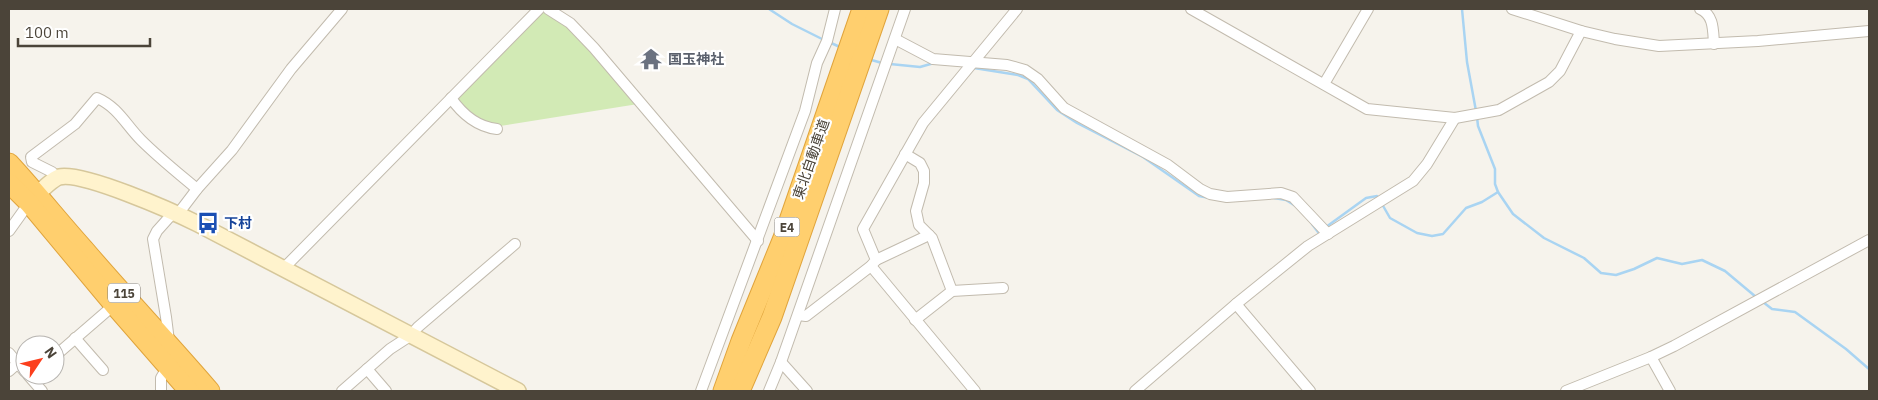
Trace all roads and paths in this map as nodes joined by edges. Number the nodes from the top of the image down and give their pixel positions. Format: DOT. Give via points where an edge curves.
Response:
graph roads {
  1 [pos="342,9"];
  2 [pos="539,9"];
  3 [pos="548,9"];
  4 [pos="835,9"];
  5 [pos="905,9"];
  6 [pos="1017,9"];
  7 [pos="1192,9"];
  8 [pos="1368,9"];
  9 [pos="1512,9"];
  10 [pos="1700,9"];
  11 [pos="869,14"];
  12 [pos="1581,31"];
  13 [pos="1869,31"];
  14 [pos="895,39"];
  15 [pos="1714,44"];
  16 [pos="853,62"];
  17 [pos="972,63"];
  18 [pos="1324,84"];
  19 [pos="451,98"];
  20 [pos="1455,118"];
  21 [pos="497,129"];
  22 [pos="905,154"];
  23 [pos="9,163"];
  24 [pos="57,178"];
  25 [pos="9,183"];
  26 [pos="197,189"];
  27 [pos="34,199"];
  28 [pos="176,213"];
  29 [pos="9,231"];
  30 [pos="1326,233"];
  31 [pos="929,235"];
  32 [pos="1869,240"];
  33 [pos="758,241"];
  34 [pos="515,244"];
  35 [pos="873,263"];
  36 [pos="283,269"];
  37 [pos="1003,288"];
  38 [pos="952,291"];
  39 [pos="1236,304"];
  40 [pos="114,306"];
  41 [pos="798,315"];
  42 [pos="915,320"];
  43 [pos="410,336"];
  44 [pos="75,338"];
  45 [pos="169,342"];
  46 [pos="65,347"];
  47 [pos="1651,357"];
  48 [pos="781,362"];
  49 [pos="168,366"];
  50 [pos="367,369"];
  51 [pos="103,370"];
  52 [pos="161,391"];
  53 [pos="189,391"];
  54 [pos="210,391"];
  55 [pos="342,391"];
  56 [pos="386,391"];
  57 [pos="518,391"];
  58 [pos="701,391"];
  59 [pos="722,391"];
  60 [pos="740,391"];
  61 [pos="769,391"];
  62 [pos="807,391"];
  63 [pos="975,391"];
  64 [pos="1134,391"];
  65 [pos="1310,391"];
  66 [pos="1566,391"];
  67 [pos="1670,391"];
  1 -- 26 [label="street" via="291,69 232,150"];
  2 -- 19 [label="street"];
  3 -- 33 [label="street" via="570,23 594,48"];
  4 -- 33 [label="street" via="805,111"];
  5 -- 14 [label="street"];
  6 -- 17 [label="street"];
  7 -- 18 [label="street"];
  8 -- 18 [label="street"];
  9 -- 12 [label="street"];
  10 -- 15 [label="street" via="1711,20"];
  11 -- 16 [label="highway, 東北自動車道 / E4"];
  12 -- 15 [label="street" via="1659,46"];
  12 -- 20 [label="street" via="1560,71 1549,82 1500,110"];
  13 -- 15 [label="street"];
  14 -- 17 [label="street" via="927,57"];
  14 -- 41 [label="street"];
  16 -- 59 [label="highway, 東北自動車道 / E4"];
  16 -- 60 [label="highway, 東北自動車道 / E4" via="772,317"];
  17 -- 22 [label="street" via="923,123"];
  17 -- 30 [label="street" via="1007,65 1025,70 1038,79 1064,108 1168,164 1210,194 1227,197 1264,193 1293,197"];
  18 -- 20 [label="street" via="1367,109"];
  19 -- 21 [label="street" via="477,123"];
  19 -- 36 [label="street"];
  20 -- 30 [label="street" via="1413,181"];
  22 -- 31 [label="street" via="920,163 924,171 916,211 919,225"];
  22 -- 35 [label="street" via="863,229"];
  23 -- 27 [label="highway, 115"];
  24 -- 26 [label="street" via="32,162 31,157 75,124 97,98 119,112 140,140"];
  24 -- 27 [label="street"];
  24 -- 28 [label="street" via="88,181"];
  25 -- 27 [label="highway, 115"];
  26 -- 28 [label="street"];
  27 -- 29 [label="street"];
  27 -- 40 [label="highway, 115"];
  27 -- 45 [label="highway, 115"];
  28 -- 36 [label="street"];
  28 -- 45 [label="street" via="153,239"];
  30 -- 39 [label="street"];
  31 -- 35 [label="street"];
  31 -- 38 [label="street"];
  32 -- 47 [label="street"];
  33 -- 58 [label="street"];
  34 -- 43 [label="street"];
  35 -- 41 [label="street" via="806,316"];
  35 -- 42 [label="street"];
  36 -- 43 [label="street"];
  37 -- 38 [label="street"];
  38 -- 42 [label="street"];
  39 -- 64 [label="street"];
  39 -- 65 [label="street"];
  40 -- 44 [label="street"];
  40 -- 49 [label="highway, 115"];
  41 -- 48 [label="street"];
  42 -- 63 [label="street"];
  43 -- 50 [label="street"];
  43 -- 57 [label="street"];
  44 -- 46 [label="street"];
  44 -- 51 [label="street"];
  45 -- 54 [label="highway, 115"];
  47 -- 66 [label="street"];
  47 -- 67 [label="street"];
  48 -- 61 [label="street"];
  48 -- 62 [label="street"];
  49 -- 52 [label="street" via="161,378"];
  49 -- 53 [label="highway, 115"];
  50 -- 55 [label="street"];
  50 -- 56 [label="street"];
}
